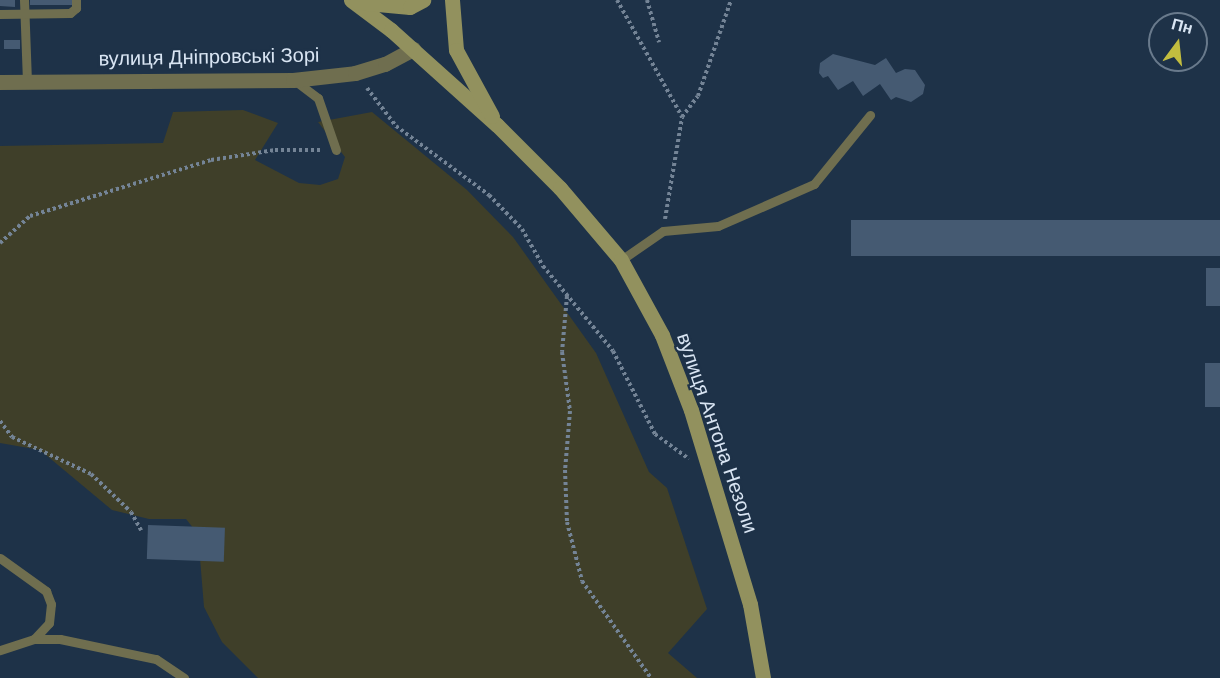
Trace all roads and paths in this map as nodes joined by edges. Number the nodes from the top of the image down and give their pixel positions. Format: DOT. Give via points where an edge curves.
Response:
graph roads {
  1 [pos="24,0"];
  2 [pos="76,0"];
  3 [pos="423,0"];
  4 [pos="452,0"];
  5 [pos="617,0"];
  6 [pos="646,0"];
  7 [pos="731,0"];
  8 [pos="352,1"];
  9 [pos="0,14"];
  10 [pos="24,14"];
  11 [pos="659,42"];
  12 [pos="413,49"];
  13 [pos="355,73"];
  14 [pos="293,80"];
  15 [pos="27,81"];
  16 [pos="0,82"];
  17 [pos="870,115"];
  18 [pos="682,117"];
  19 [pos="497,125"];
  20 [pos="336,150"];
  21 [pos="663,231"];
  22 [pos="0,243"];
  23 [pos="621,260"];
  24 [pos="567,296"];
  25 [pos="0,422"];
  26 [pos="714,478"];
  27 [pos="141,530"];
  28 [pos="0,558"];
  29 [pos="34,639"];
  30 [pos="0,650"];
  31 [pos="184,678"];
  32 [pos="651,678"];
  33 [pos="763,678"];
  1 -- 10 [label="lane"];
  2 -- 10 [label="lane" via="76,8 70,13"];
  3 -- 8 [label="main road" via="410,7"];
  4 -- 19 [label="main road" via="456,50"];
  5 -- 18 [label="path"];
  6 -- 11 [label="path"];
  7 -- 18 [label="path" via="698,96"];
  8 -- 12 [label="main road, вулиця Антона Незоли"];
  9 -- 10 [label="lane"];
  10 -- 15 [label="lane"];
  12 -- 13 [label="street, вулиця Дніпровські Зорі" via="385,64"];
  12 -- 19 [label="main road, вулиця Антона Незоли"];
  13 -- 14 [label="street, вулиця Дніпровські Зорі"];
  13 -- 24 [label="path" via="396,126 489,195 522,229 543,266"];
  14 -- 15 [label="street, вулиця Дніпровські Зорі"];
  14 -- 20 [label="lane" via="318,98"];
  15 -- 16 [label="street, вулиця Дніпровські Зорі"];
  17 -- 21 [label="lane" via="814,184 718,226"];
  18 -- 21 [label="path"];
  19 -- 23 [label="main road, вулиця Антона Незоли" via="560,188"];
  20 -- 22 [label="path" via="275,150 211,160 30,216"];
  21 -- 23 [label="lane"];
  23 -- 26 [label="main road, вулиця Антона Незоли" via="662,335"];
  24 -- 26 [label="path" via="613,351 655,434"];
  24 -- 32 [label="path" via="562,352 570,411 565,470 567,522 582,581"];
  25 -- 27 [label="path" via="12,437 91,474 131,512"];
  26 -- 33 [label="main road, вулиця Антона Незоли" via="750,604"];
  28 -- 29 [label="lane" via="46,591 51,604 49,623"];
  29 -- 30 [label="lane"];
  29 -- 31 [label="lane" via="60,639 156,659"];
}
